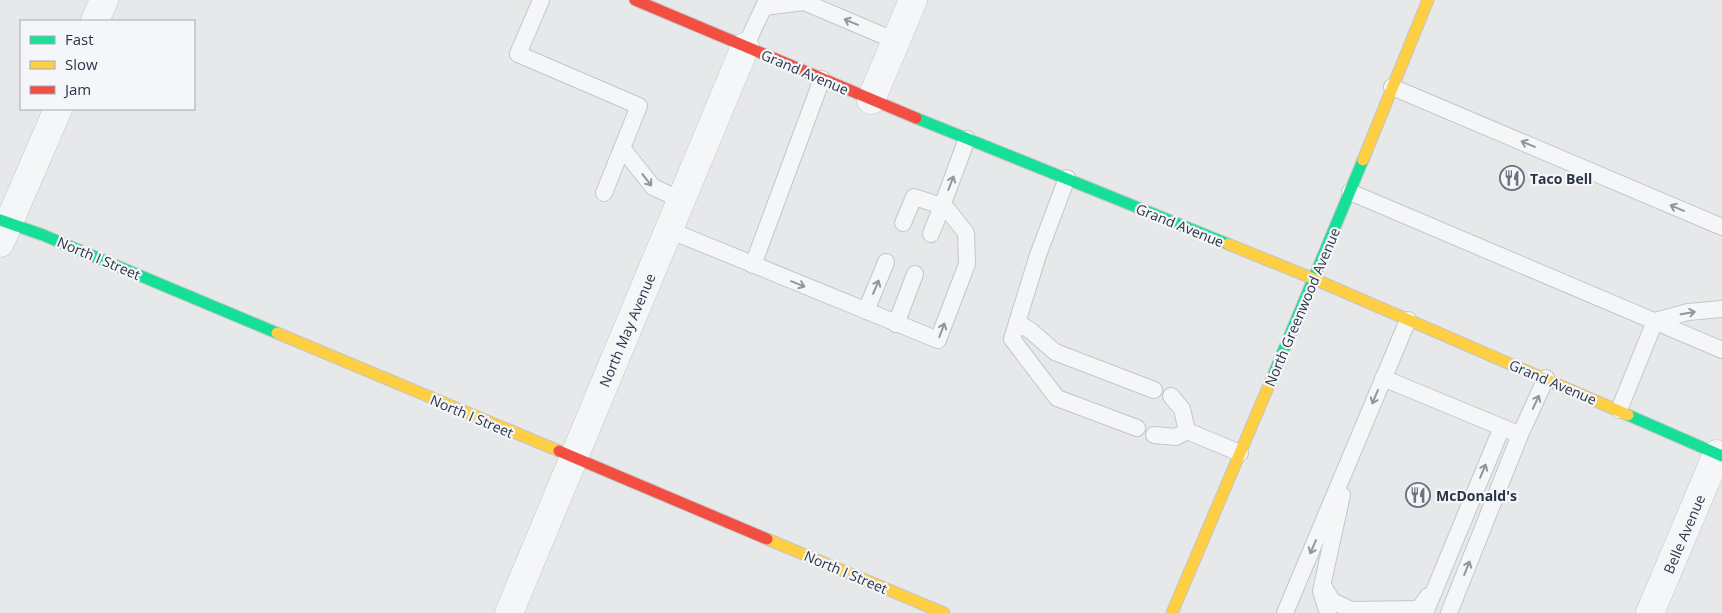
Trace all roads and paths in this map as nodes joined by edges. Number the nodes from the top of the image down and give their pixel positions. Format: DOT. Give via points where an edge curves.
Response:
graph roads {
  1 [pos="104,0"];
  2 [pos="541,0"];
  3 [pos="635,0"];
  4 [pos="683,0"];
  5 [pos="913,0"];
  6 [pos="1428,0"];
  7 [pos="765,4"];
  8 [pos="676,16"];
  9 [pos="95,20"];
  10 [pos="896,41"];
  11 [pos="745,47"];
  12 [pos="822,79"];
  13 [pos="1392,87"];
  14 [pos="871,100"];
  15 [pos="58,110"];
  16 [pos="967,139"];
  17 [pos="622,148"];
  18 [pos="1067,178"];
  19 [pos="1350,192"];
  20 [pos="604,193"];
  21 [pos="681,200"];
  22 [pos="942,206"];
  23 [pos="903,223"];
  24 [pos="1722,227"];
  25 [pos="3,228"];
  26 [pos="668,230"];
  27 [pos="931,234"];
  28 [pos="886,262"];
  29 [pos="753,265"];
  30 [pos="915,274"];
  31 [pos="1314,279"];
  32 [pos="1722,309"];
  33 [pos="866,311"];
  34 [pos="1408,320"];
  35 [pos="1655,321"];
  36 [pos="1017,322"];
  37 [pos="896,324"];
  38 [pos="1722,350"];
  39 [pos="1383,378"];
  40 [pos="1546,378"];
  41 [pos="1154,390"];
  42 [pos="1171,396"];
  43 [pos="1620,410"];
  44 [pos="1502,427"];
  45 [pos="1137,428"];
  46 [pos="1187,431"];
  47 [pos="1154,435"];
  48 [pos="1520,435"];
  49 [pos="1240,453"];
  50 [pos="1720,455"];
  51 [pos="573,458"];
  52 [pos="1350,458"];
  53 [pos="1436,583"];
  54 [pos="1323,585"];
  55 [pos="509,613"];
  56 [pos="944,613"];
  57 [pos="1172,613"];
  58 [pos="1285,613"];
  59 [pos="1328,613"];
  60 [pos="1425,613"];
  61 [pos="1448,613"];
  62 [pos="1650,613"];
  1 -- 9 [label="street"];
  2 -- 17 [label="lane" via="518,54 639,106"];
  3 -- 8 [label="street, Grand Avenue"];
  4 -- 8 [label="lane"];
  5 -- 10 [label="street"];
  6 -- 13 [label="street, North Greenwood Avenue"];
  10 -- 7 [label="lane, one-way" via="804,2"];
  7 -- 11 [label="lane"];
  8 -- 11 [label="street, Grand Avenue"];
  10 -- 14 [label="street"];
  11 -- 12 [label="street, Grand Avenue"];
  11 -- 21 [label="street, North May Avenue"];
  12 -- 14 [label="street, Grand Avenue"];
  12 -- 29 [label="lane"];
  13 -- 19 [label="street, North Greenwood Avenue"];
  24 -- 13 [label="lane, one-way"];
  14 -- 16 [label="street, Grand Avenue"];
  15 -- 25 [label="street"];
  16 -- 18 [label="street, Grand Avenue"];
  22 -- 16 [label="lane, one-way"];
  17 -- 20 [label="lane"];
  17 -- 21 [label="lane, one-way" via="653,187"];
  18 -- 31 [label="street, Grand Avenue"];
  18 -- 36 [label="lane"];
  19 -- 31 [label="street, North Greenwood Avenue"];
  19 -- 35 [label="lane"];
  21 -- 26 [label="street, North May Avenue"];
  22 -- 23 [label="lane" via="914,197"];
  22 -- 27 [label="lane"];
  37 -- 22 [label="lane, one-way" via="938,340 967,264 966,233"];
  25 -- 51 [label="street, North I Street" via="43,235"];
  26 -- 29 [label="lane"];
  26 -- 51 [label="street, North May Avenue"];
  33 -- 28 [label="lane, one-way"];
  29 -- 33 [label="lane, one-way"];
  30 -- 37 [label="lane"];
  31 -- 34 [label="street, Grand Avenue"];
  31 -- 49 [label="street, North Greenwood Avenue"];
  35 -- 32 [label="lane, one-way" via="1688,312"];
  33 -- 37 [label="lane"];
  34 -- 39 [label="lane"];
  34 -- 40 [label="street, Grand Avenue"];
  35 -- 38 [label="lane"];
  35 -- 43 [label="lane"];
  36 -- 41 [label="lane" via="1055,352"];
  36 -- 45 [label="lane" via="1012,339 1057,398"];
  39 -- 44 [label="lane"];
  39 -- 52 [label="lane, one-way"];
  40 -- 43 [label="street, Grand Avenue"];
  48 -- 40 [label="lane, one-way"];
  42 -- 46 [label="lane" via="1182,409"];
  43 -- 50 [label="street, Grand Avenue"];
  44 -- 48 [label="lane"];
  53 -- 44 [label="lane, one-way"];
  46 -- 47 [label="lane" via="1176,437"];
  46 -- 49 [label="lane"];
  61 -- 48 [label="lane, one-way"];
  49 -- 57 [label="street, North Greenwood Avenue"];
  50 -- 62 [label="street, Belle Avenue"];
  51 -- 55 [label="street, North May Avenue"];
  51 -- 56 [label="street, North I Street"];
  52 -- 54 [label="lane"];
  52 -- 58 [label="lane, one-way"];
  53 -- 54 [label="lane" via="1419,609 1351,610 1332,601"];
  53 -- 60 [label="lane"];
  54 -- 59 [label="lane" via="1321,591"];
}
